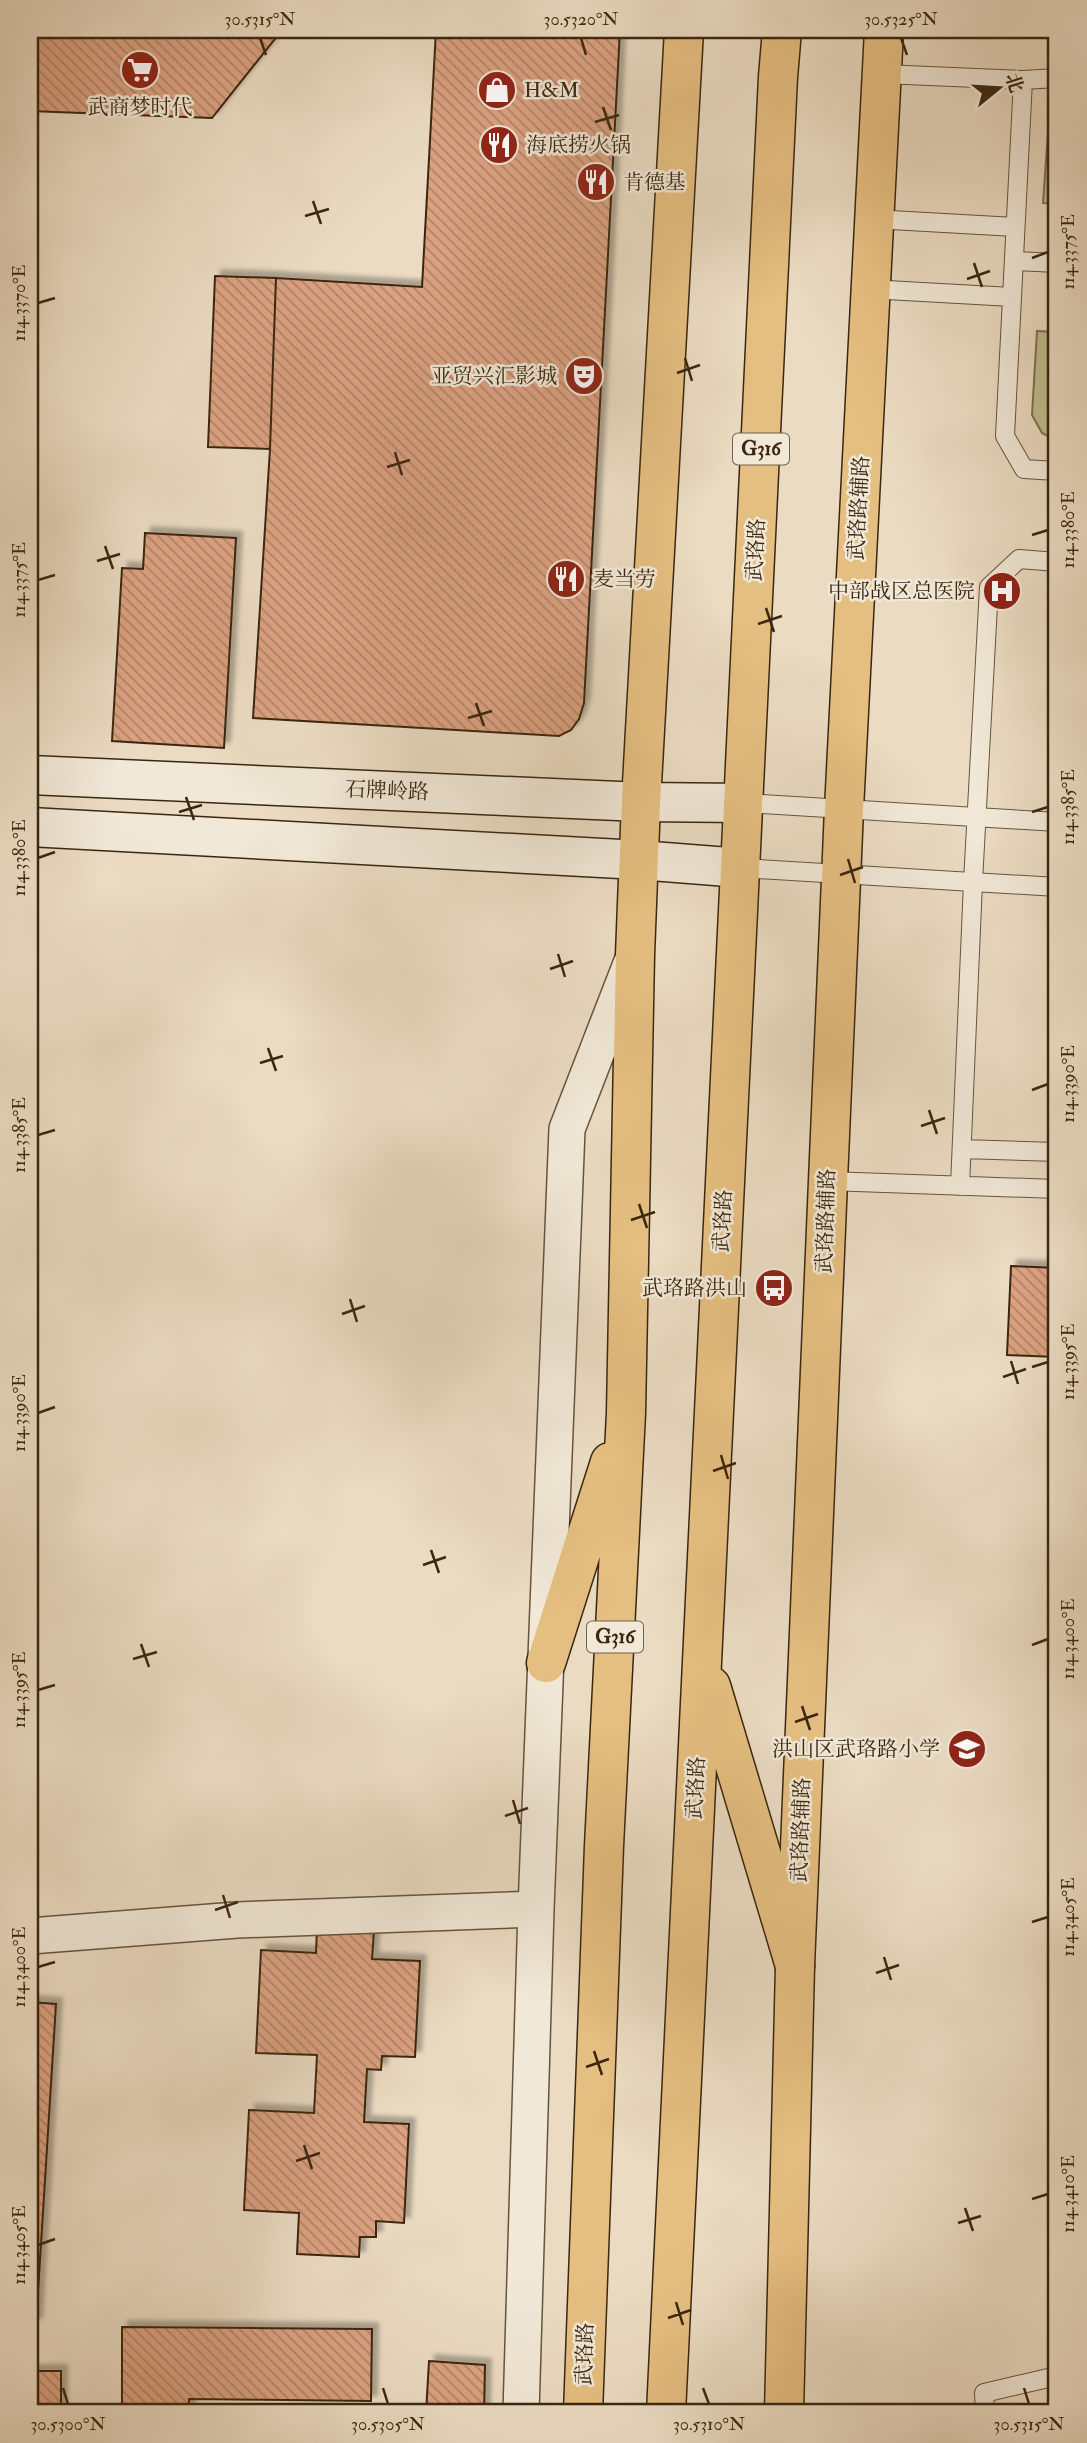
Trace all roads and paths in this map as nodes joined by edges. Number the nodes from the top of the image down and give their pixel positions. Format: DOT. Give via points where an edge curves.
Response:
graph roads {
  1 [pos="684,30"];
  2 [pos="782,30"];
  3 [pos="884,30"];
  4 [pos="882,74"];
  5 [pos="1057,78"];
  6 [pos="1023,80"];
  7 [pos="873,219"];
  8 [pos="1015,227"];
  9 [pos="1014,261"];
  10 [pos="1057,263"];
  11 [pos="869,289"];
  12 [pos="1012,297"];
  13 [pos="1057,471"];
  14 [pos="1057,562"];
  15 [pos="30,775"];
  16 [pos="641,802"];
  17 [pos="744,803"];
  18 [pos="844,809"];
  19 [pos="976,817"];
  20 [pos="1057,822"];
  21 [pos="30,827"];
  22 [pos="639,860"];
  23 [pos="741,868"];
  24 [pos="841,873"];
  25 [pos="973,881"];
  26 [pos="1057,887"];
  27 [pos="635,955"];
  28 [pos="961,1149"];
  29 [pos="1057,1153"];
  30 [pos="828,1181"];
  31 [pos="960,1186"];
  32 [pos="1057,1189"];
  33 [pos="626,1413"];
  34 [pos="703,1660"];
  35 [pos="546,1663"];
  36 [pos="536,1909"];
  37 [pos="30,1936"];
  38 [pos="795,1966"];
  39 [pos="1057,2376"];
  40 [pos="521,2413"];
  41 [pos="583,2413"];
  42 [pos="666,2413"];
  43 [pos="785,2413"];
  44 [pos="985,2413"];
  1 -- 16 [label="main road, 武珞路 / G316"];
  2 -- 17 [label="main road, 武珞路 / G316"];
  3 -- 4 [label="main road, 武珞路辅路"];
  4 -- 6 [label="lane"];
  4 -- 7 [label="main road, 武珞路辅路"];
  5 -- 6 [label="lane"];
  6 -- 8 [label="lane"];
  7 -- 8 [label="lane"];
  7 -- 11 [label="main road, 武珞路辅路"];
  8 -- 9 [label="lane"];
  9 -- 10 [label="lane"];
  9 -- 12 [label="lane"];
  11 -- 12 [label="lane"];
  11 -- 18 [label="main road, 武珞路辅路"];
  12 -- 13 [label="lane" via="1005,436 1024,469"];
  14 -- 19 [label="lane" via="1019,559 989,587"];
  15 -- 16 [label="main road, 石牌岭路"];
  16 -- 17 [label="main road, 石牌岭路"];
  16 -- 22 [label="main road, 武珞路 / G316"];
  17 -- 18 [label="lane"];
  17 -- 23 [label="main road, 武珞路 / G316"];
  18 -- 19 [label="lane"];
  18 -- 24 [label="main road, 武珞路辅路"];
  19 -- 20 [label="lane"];
  19 -- 25 [label="lane"];
  21 -- 22 [label="main road"];
  22 -- 23 [label="main road"];
  22 -- 27 [label="main road, 武珞路 / G316"];
  23 -- 24 [label="lane"];
  23 -- 34 [label="main road, 武珞路 / G316"];
  24 -- 25 [label="lane"];
  24 -- 30 [label="main road, 武珞路辅路"];
  25 -- 26 [label="lane"];
  25 -- 28 [label="lane"];
  27 -- 33 [label="main road, 武珞路 / G316"];
  27 -- 35 [label="street" via="567,1129"];
  28 -- 29 [label="lane"];
  28 -- 31 [label="lane"];
  30 -- 31 [label="lane"];
  30 -- 38 [label="main road, 武珞路辅路"];
  31 -- 32 [label="lane"];
  33 -- 35 [label="main road"];
  33 -- 41 [label="main road, 武珞路 / G316"];
  34 -- 38 [label="main road"];
  34 -- 42 [label="main road, 武珞路 / G316"];
  35 -- 36 [label="street"];
  36 -- 37 [label="street" via="237,1920"];
  36 -- 40 [label="street"];
  38 -- 43 [label="main road, 武珞路辅路"];
  39 -- 44 [label="lane" via="984,2392"];
}
